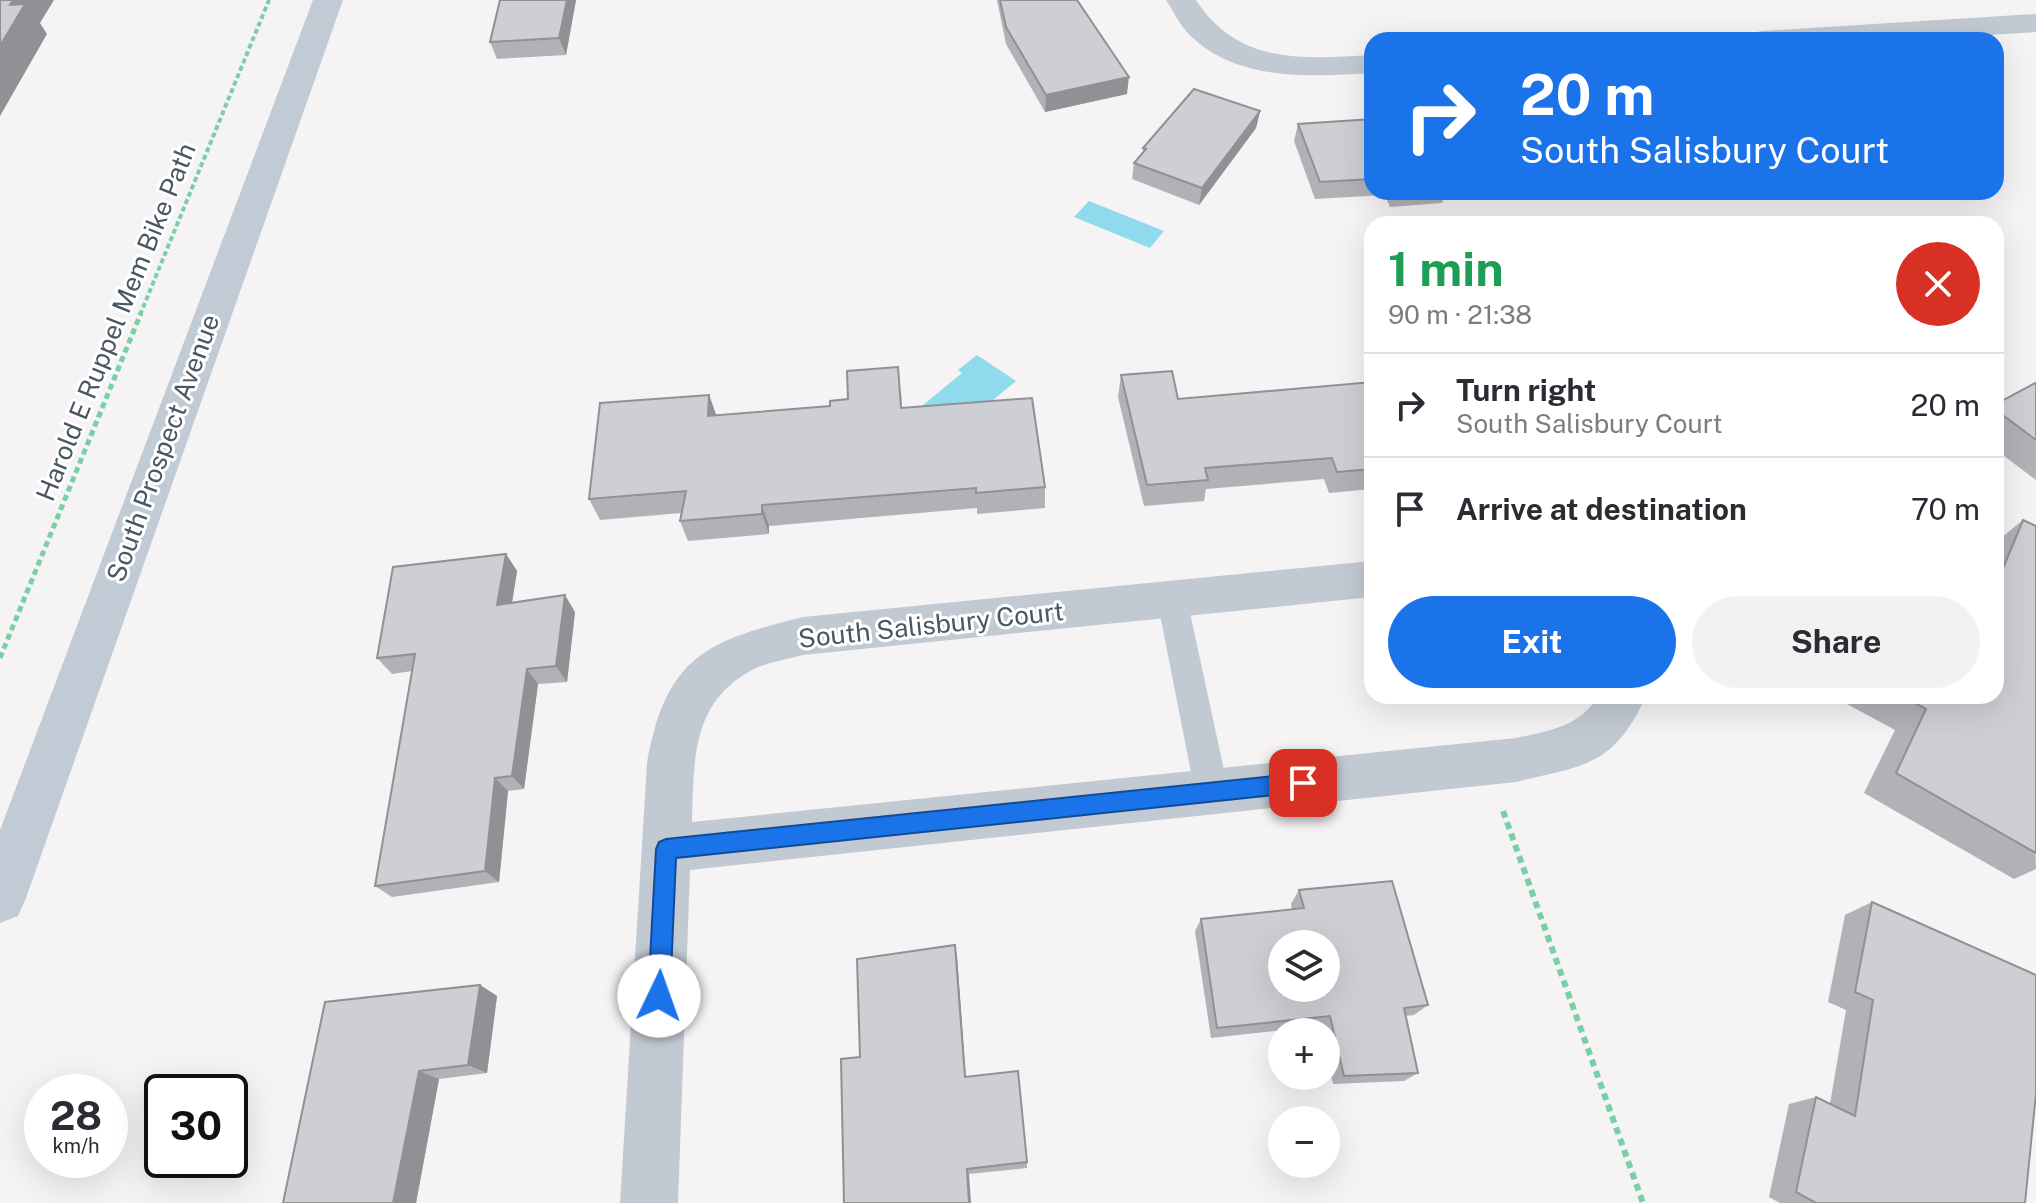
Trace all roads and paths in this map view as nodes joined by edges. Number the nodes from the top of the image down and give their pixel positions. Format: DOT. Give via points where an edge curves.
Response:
graph roads {
  1 [pos="269,0"];
  2 [pos="328,0"];
  3 [pos="1181,0"];
  4 [pos="2036,23"];
  5 [pos="1890,32"];
  6 [pos="1364,64"];
  7 [pos="1364,580"];
  8 [pos="1172,599"];
  9 [pos="0,658"];
  10 [pos="1618,704"];
  11 [pos="1212,793"];
  12 [pos="1501,806"];
  13 [pos="666,849"];
  14 [pos="0,898"];
  15 [pos="649,1203"];
  16 [pos="1643,1203"];
  1 -- 9 [label="path, Harold E Ruppel Mem Bike Path"];
  2 -- 14 [label="main road, South Prospect Avenue"];
  3 -- 6 [label="street" via="1190,20 1207,36 1258,61 1308,68"];
  4 -- 5 [label="street"];
  7 -- 8 [label="street, South Salisbury Court"];
  8 -- 11 [label="lane"];
  8 -- 13 [label="street, South Salisbury Court" via="803,636 743,653 713,670 688,697 674,729"];
  10 -- 11 [label="street" via="1607,724 1576,746 1516,760"];
  11 -- 13 [label="street"];
  12 -- 16 [label="path"];
  13 -- 15 [label="street, South Salisbury Court"];
}
